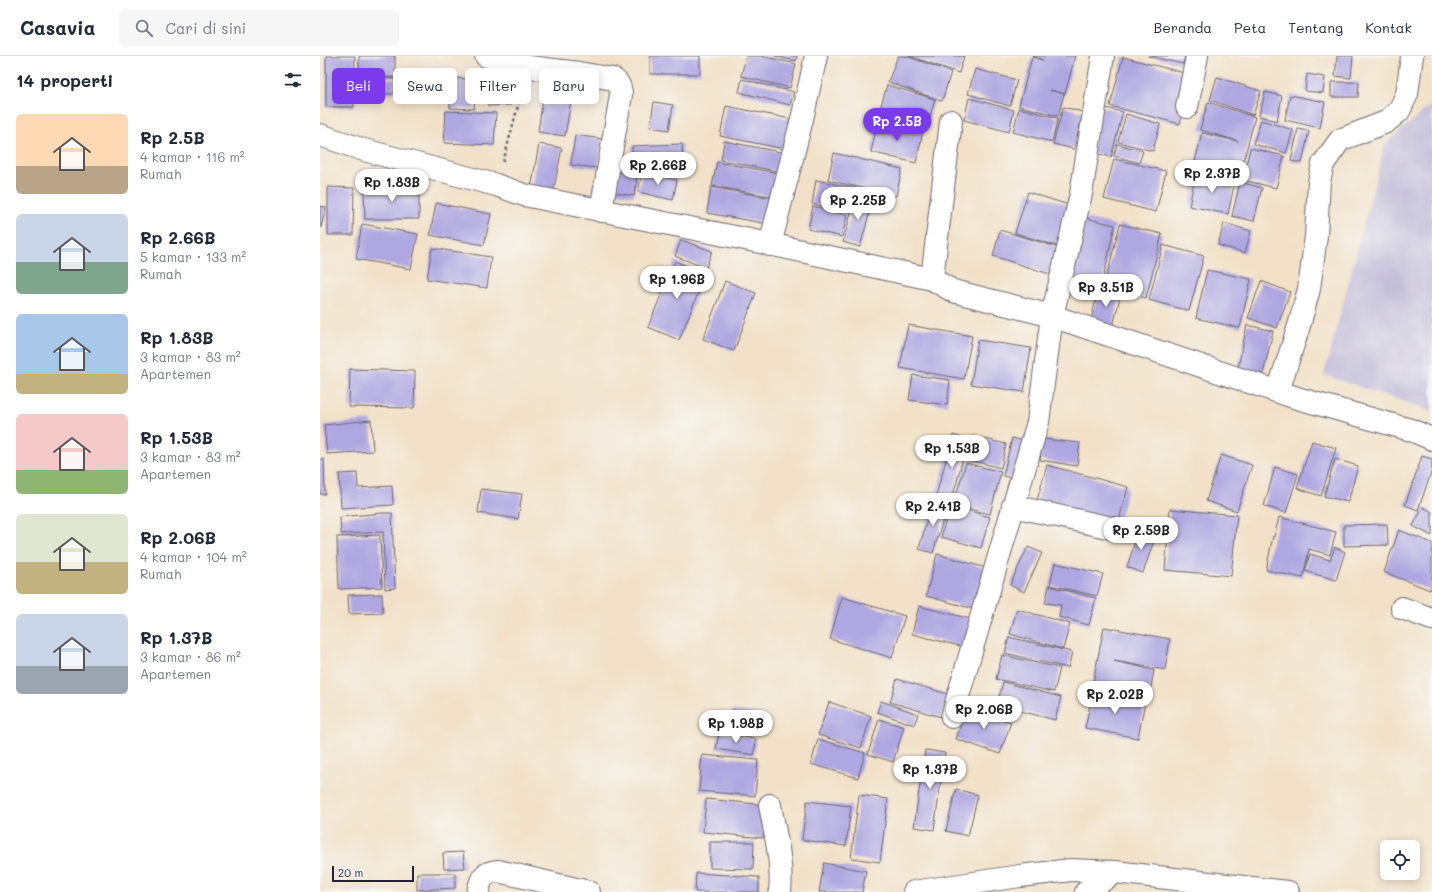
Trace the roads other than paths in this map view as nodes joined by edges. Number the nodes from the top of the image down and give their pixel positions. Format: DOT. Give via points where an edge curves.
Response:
graph roads {
  1 [pos="486,56"];
  2 [pos="816,56"];
  3 [pos="1103,56"];
  4 [pos="1197,56"];
  5 [pos="1412,56"];
  6 [pos="530,61"];
  7 [pos="1187,106"];
  8 [pos="951,121"];
  9 [pos="320,135"];
  10 [pos="601,211"];
  11 [pos="770,245"];
  12 [pos="932,279"];
  13 [pos="1052,316"];
  14 [pos="1278,391"];
  15 [pos="1432,439"];
  16 [pos="1013,506"];
  17 [pos="1116,529"];
  18 [pos="1402,608"];
  19 [pos="1432,619"];
  20 [pos="952,717"];
  21 [pos="770,805"];
  22 [pos="1115,872"];
  23 [pos="478,892"];
  24 [pos="589,892"];
  25 [pos="780,892"];
  26 [pos="914,892"];
  27 [pos="1086,892"];
  28 [pos="1288,892"];
  1 -- 6 [label="street"];
  2 -- 11 [label="street"];
  3 -- 13 [label="street" via="1081,194"];
  4 -- 7 [label="street"];
  5 -- 14 [label="street" via="1407,94 1399,111 1386,122 1340,140 1323,164 1319,182 1310,289"];
  6 -- 10 [label="street" via="618,82 621,96"];
  8 -- 12 [label="street"];
  9 -- 10 [label="street" via="524,195"];
  10 -- 11 [label="street"];
  11 -- 12 [label="street"];
  12 -- 13 [label="street" via="954,291"];
  13 -- 14 [label="street"];
  13 -- 16 [label="street" via="1038,422"];
  14 -- 15 [label="street" via="1411,430"];
  16 -- 17 [label="street"];
  16 -- 20 [label="street"];
  18 -- 19 [label="street"];
  21 -- 25 [label="street" via="782,876"];
  22 -- 26 [label="street" via="1071,870"];
  22 -- 27 [label="street"];
  22 -- 28 [label="street"];
  23 -- 24 [label="street" via="484,876 489,872 498,871"];
}
